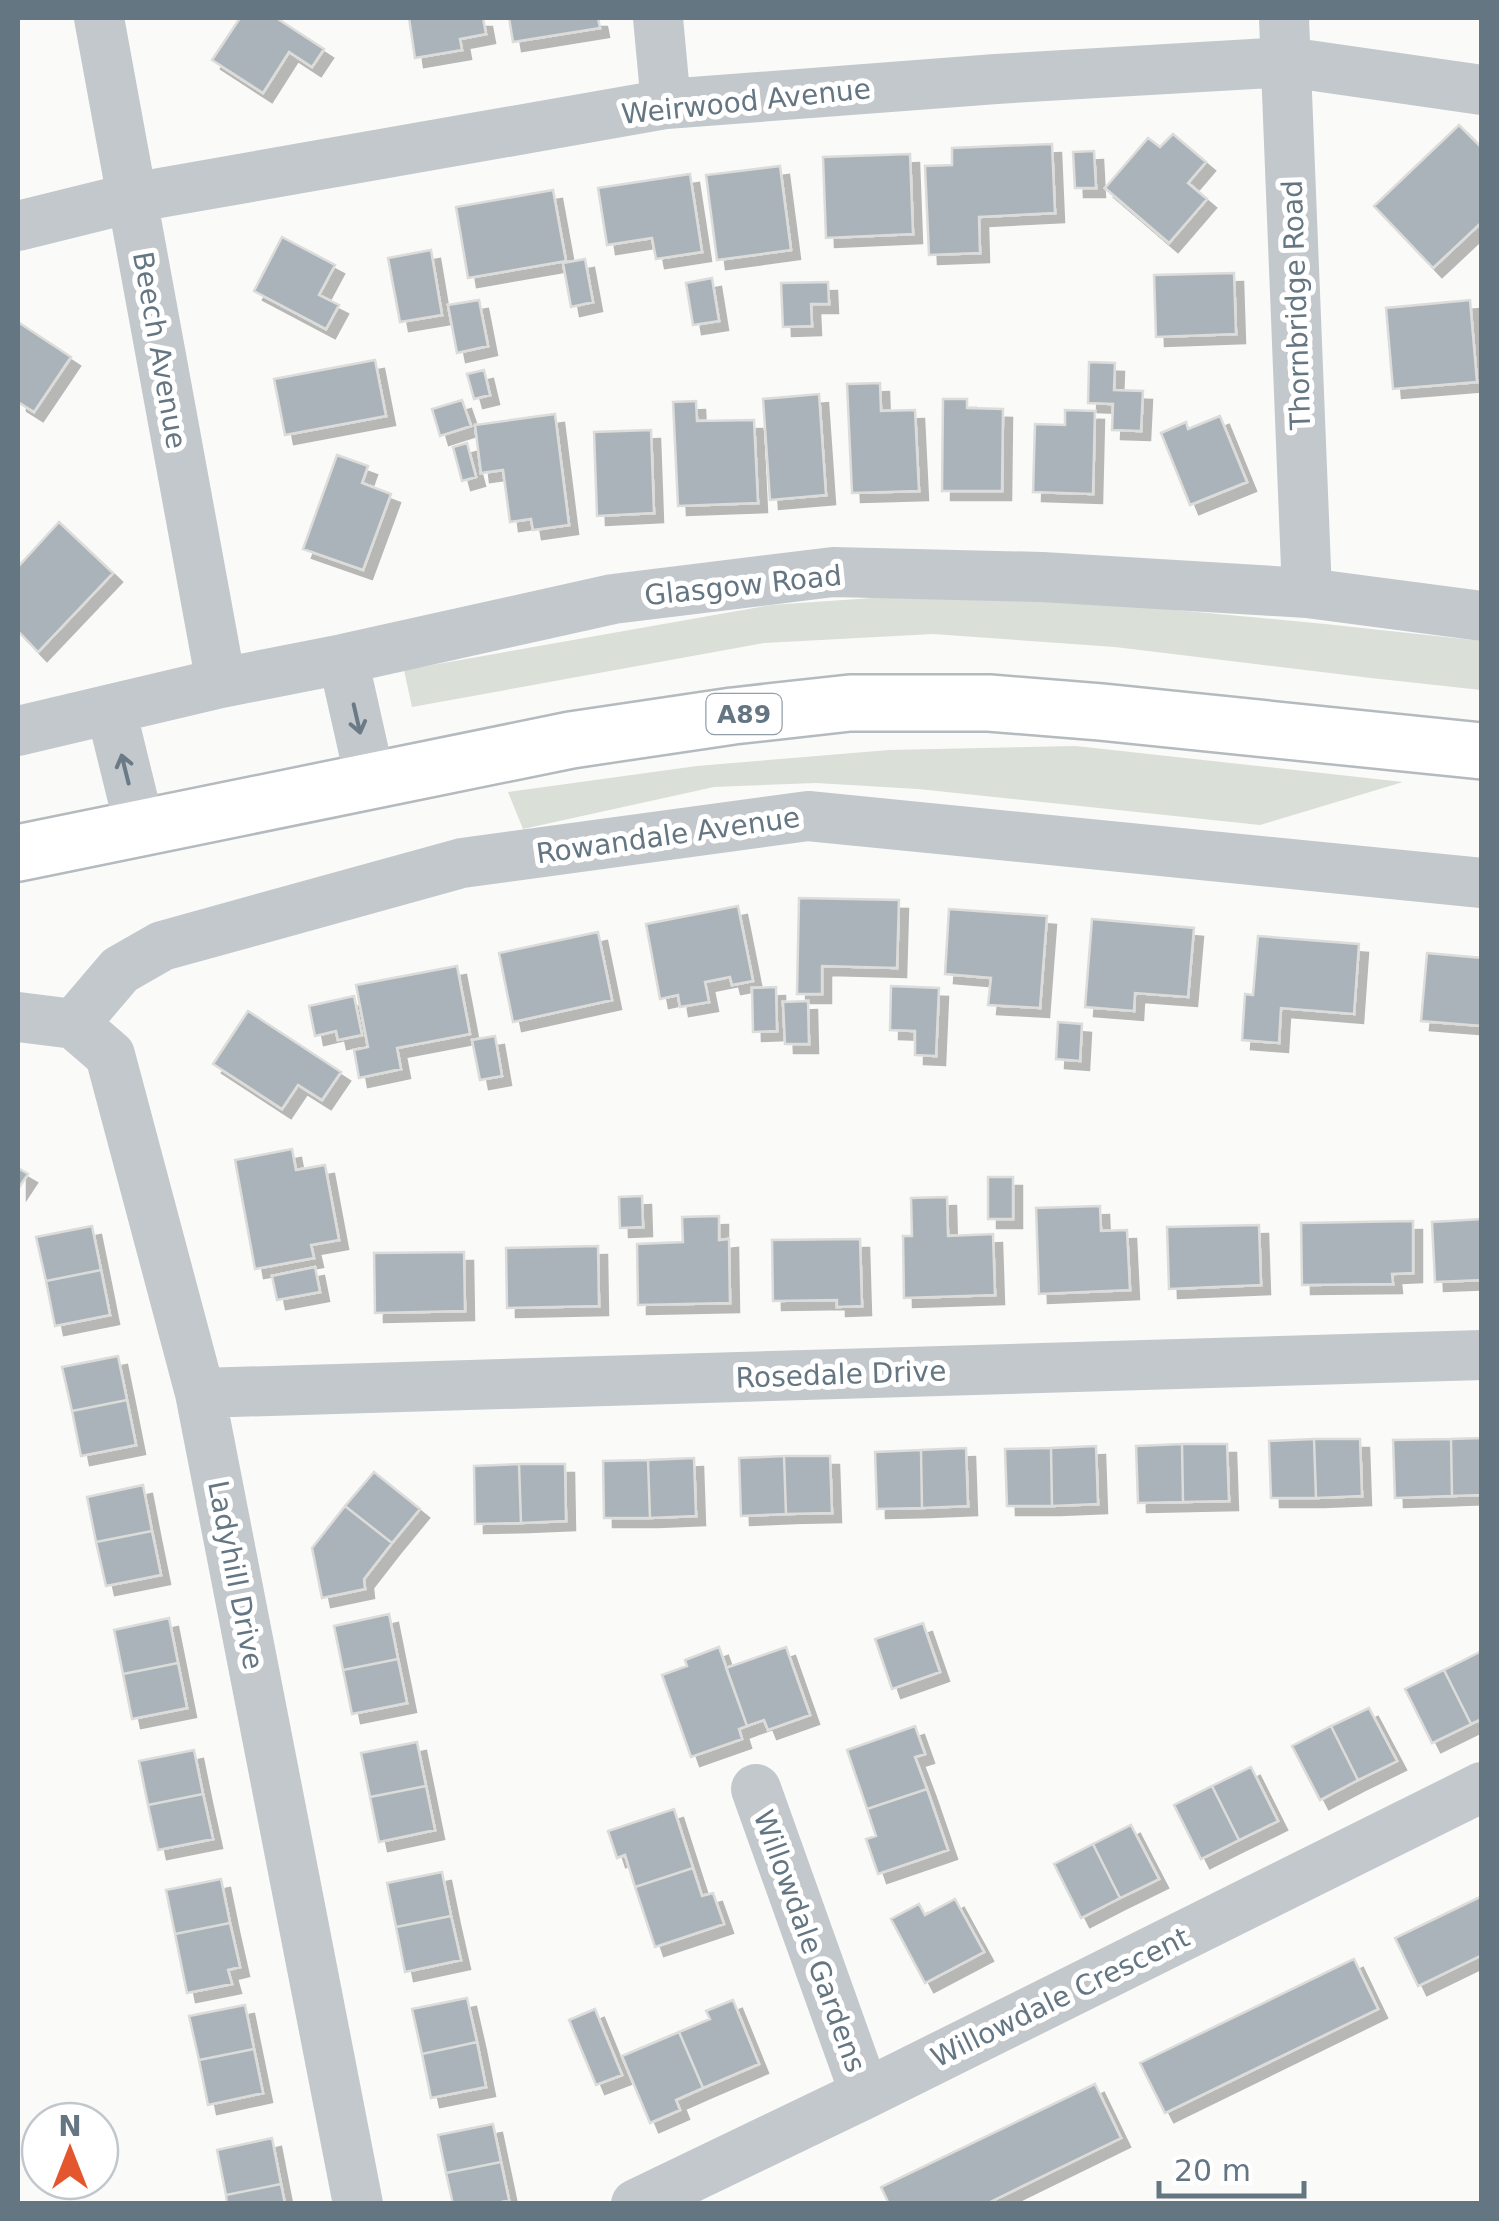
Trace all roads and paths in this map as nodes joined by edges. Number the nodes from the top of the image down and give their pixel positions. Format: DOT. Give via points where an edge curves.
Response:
graph roads {
  1 [pos="99,18"];
  2 [pos="658,18"];
  3 [pos="1286,40"];
  4 [pos="1482,90"];
  5 [pos="666,104"];
  6 [pos="131,198"];
  7 [pos="18,226"];
  8 [pos="1307,593"];
  9 [pos="1482,616"];
  10 [pos="343,659"];
  11 [pos="221,682"];
  12 [pos="111,710"];
  13 [pos="18,730"];
  14 [pos="1482,750"];
  15 [pos="370,779"];
  16 [pos="140,828"];
  17 [pos="18,853"];
  18 [pos="1482,883"];
  19 [pos="18,1017"];
  20 [pos="74,1024"];
  21 [pos="1482,1354"];
  22 [pos="200,1393"];
  23 [pos="1482,1787"];
  24 [pos="756,1788"];
  25 [pos="865,2094"];
  26 [pos="358,2204"];
  27 [pos="636,2204"];
  1 -- 6 [label="street, Beech Avenue"];
  2 -- 5 [label="street"];
  3 -- 4 [label="street, Weirwood Avenue"];
  3 -- 5 [label="street, Weirwood Avenue" via="996,79"];
  3 -- 8 [label="street, Thornbridge Road"];
  5 -- 6 [label="street, Weirwood Avenue"];
  6 -- 7 [label="street, Weirwood Avenue"];
  6 -- 11 [label="street, Beech Avenue"];
  8 -- 9 [label="street, Glasgow Road"];
  8 -- 10 [label="street, Glasgow Road" via="833,572 612,600"];
  10 -- 11 [label="street, Glasgow Road"];
  10 -- 15 [label="street, one-way"];
  11 -- 12 [label="street, Glasgow Road"];
  12 -- 13 [label="street, Glasgow Road"];
  16 -- 12 [label="street, one-way"];
  14 -- 15 [label="main road, A89" via="990,703 850,703 571,740"];
  15 -- 16 [label="main road, A89"];
  16 -- 17 [label="main road, A89"];
  18 -- 20 [label="street, Rowandale Avenue" via="808,816 462,863 162,946 120,970"];
  19 -- 20 [label="street"];
  20 -- 22 [label="street, Ladyhill Drive" via="110,1055"];
  21 -- 22 [label="street, Rosedale Drive"];
  22 -- 26 [label="street, Ladyhill Drive"];
  23 -- 25 [label="street, Willowdale Crescent"];
  24 -- 25 [label="street, Willowdale Gardens"];
  25 -- 27 [label="street, Willowdale Crescent"];
}
